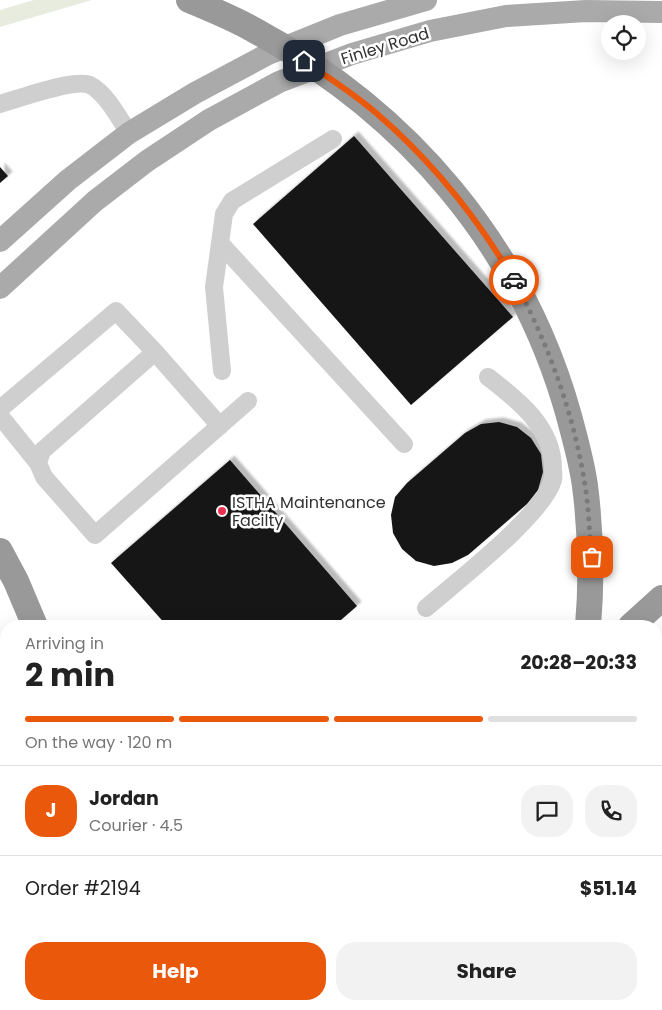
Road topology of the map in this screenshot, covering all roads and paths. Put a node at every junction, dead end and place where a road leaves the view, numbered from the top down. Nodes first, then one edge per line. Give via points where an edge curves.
1 (188, 0) edge
2 (426, 0) edge
3 (662, 12) edge
4 (0, 104) edge
5 (129, 133) junction
6 (333, 139) dead end
7 (0, 241) edge
8 (220, 243) junction
9 (0, 288) edge
10 (155, 352) junction
11 (222, 371) dead end
12 (488, 377) dead end
13 (248, 401) dead end
14 (0, 409) edge
15 (0, 416) edge
16 (220, 426) junction
17 (404, 444) dead end
18 (38, 463) junction
19 (0, 551) edge
20 (662, 593) edge
21 (662, 598) edge
22 (426, 608) dead end
23 (32, 620) edge
24 (588, 620) edge
25 (638, 620) edge
26 (653, 620) edge

1 - 24 highway via 254,30 343,87 375,112 442,178 496,250 523,297 549,355 577,447 585,485 592,557
2 - 5 main road, Finley Road via 340,25 268,54 195,92
3 - 9 main road, Finley Road via 586,11 506,16 421,34 352,54 279,82 209,120 147,161 96,201
4 - 5 lane via 60,86 90,85 106,99
5 - 7 main road, Finley Road via 68,180
6 - 8 lane via 232,201 224,214
8 - 11 lane via 214,287
8 - 17 lane
10 - 14 lane via 116,311
10 - 16 lane
10 - 18 lane via 42,451
12 - 22 lane via 529,412 544,433 553,457 553,480 540,505
13 - 16 lane
15 - 18 lane
16 - 18 lane via 95,535 44,477
19 - 23 highway
20 - 26 highway
21 - 25 highway

